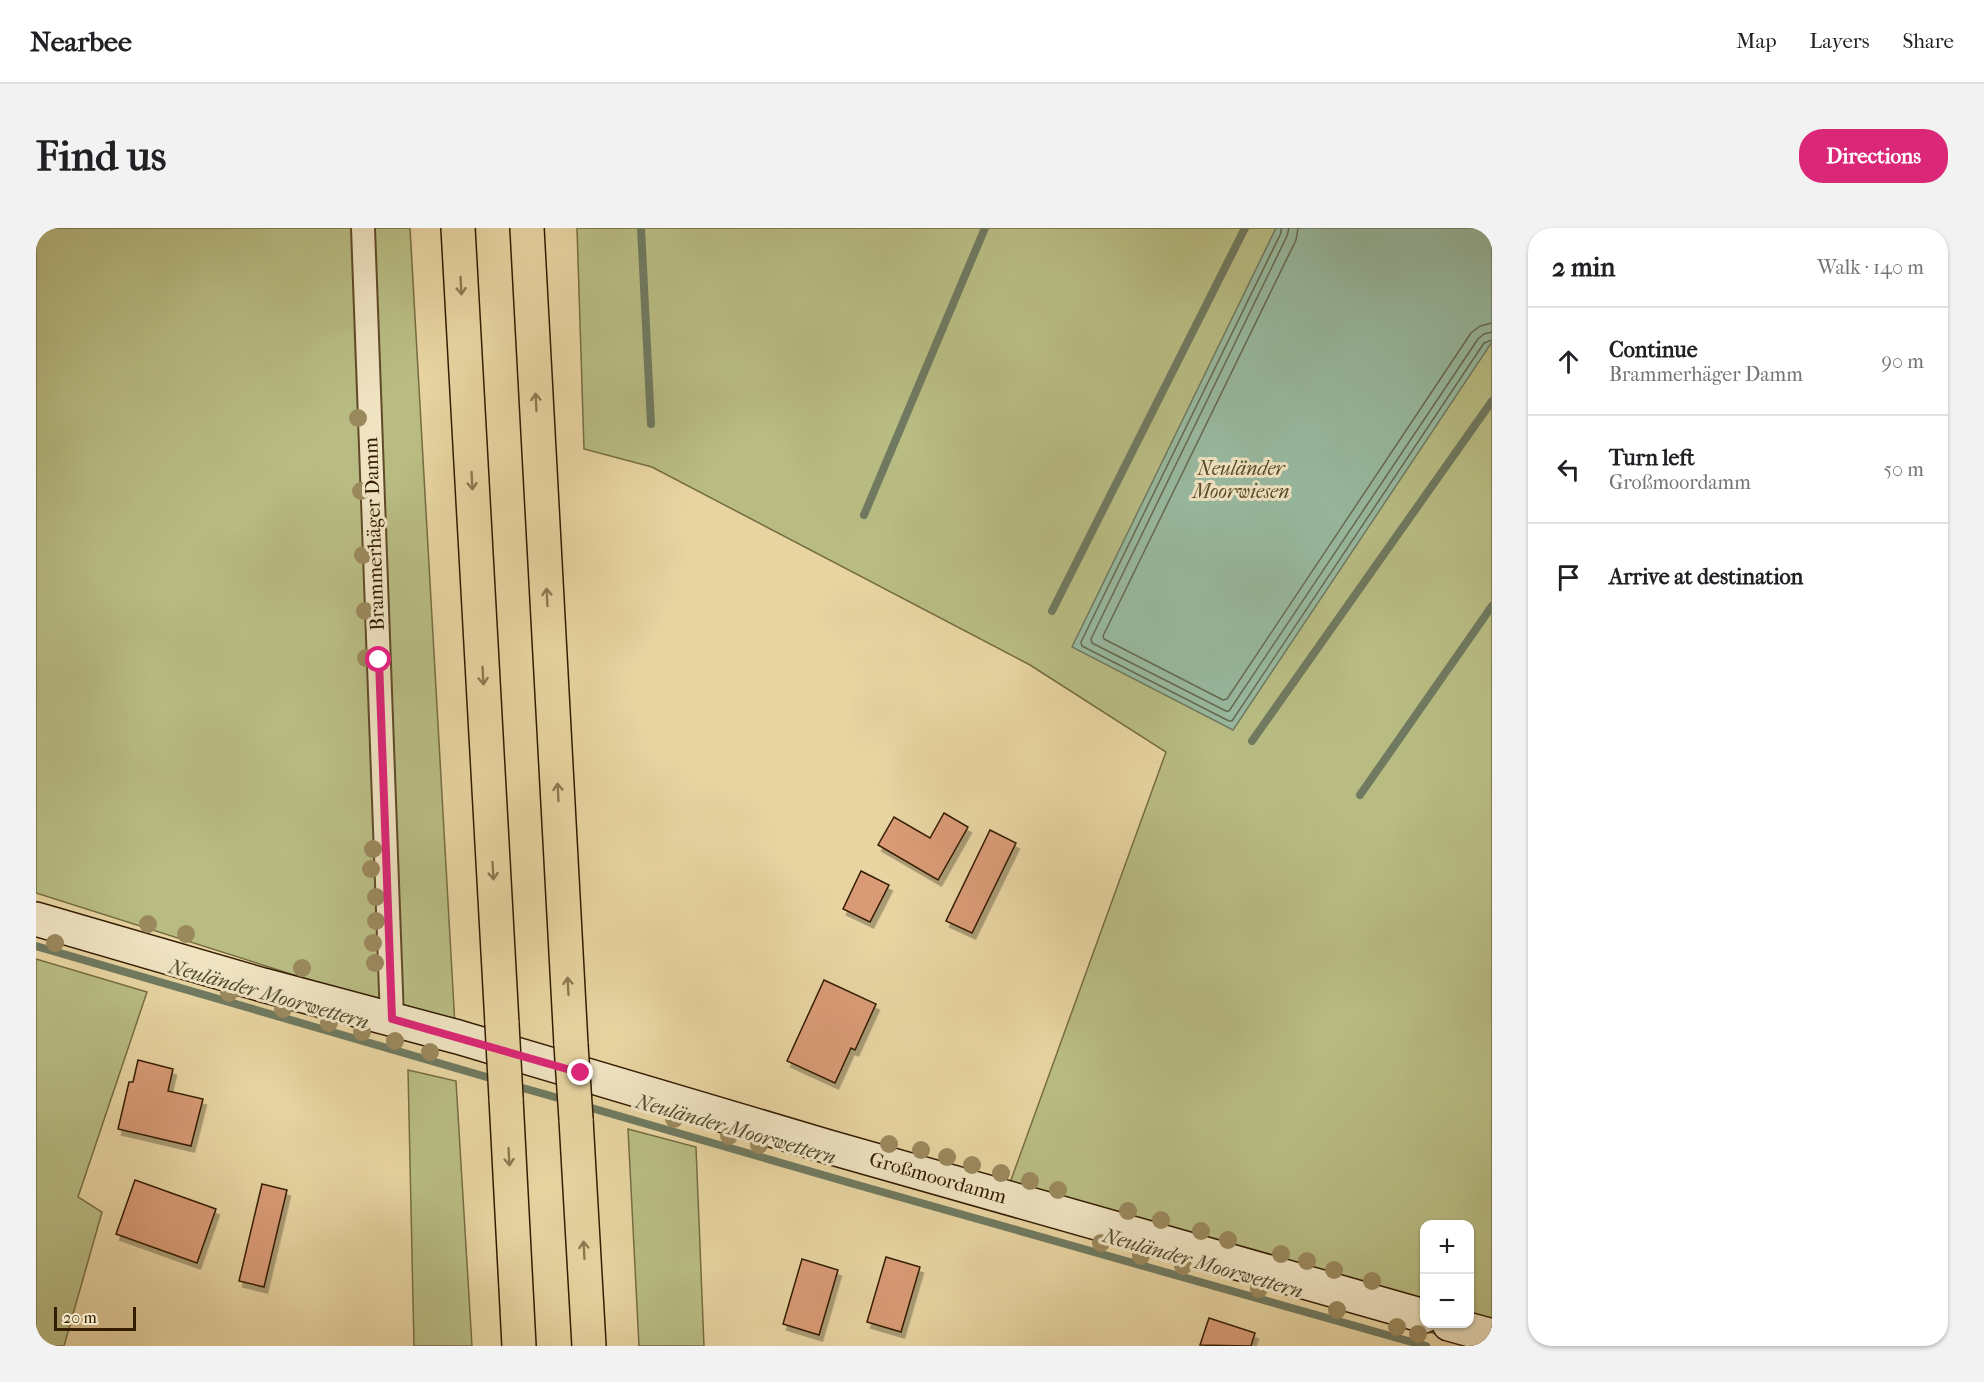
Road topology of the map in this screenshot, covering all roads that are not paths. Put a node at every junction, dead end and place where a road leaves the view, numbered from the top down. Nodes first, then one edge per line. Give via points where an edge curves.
1 (363, 228) edge
2 (458, 228) edge
3 (527, 228) edge
4 (36, 920) edge
5 (392, 1019) junction
6 (1420, 1315) edge
7 (1466, 1328) edge
8 (1492, 1336) edge
9 (519, 1346) edge
10 (589, 1346) edge

1 - 5 street, Brammerhäger Damm
2 -> 9 highway, bridge
10 -> 3 highway, bridge
4 - 5 street, Großmoordamm
5 - 6 street, Großmoordamm
7 - 8 street

